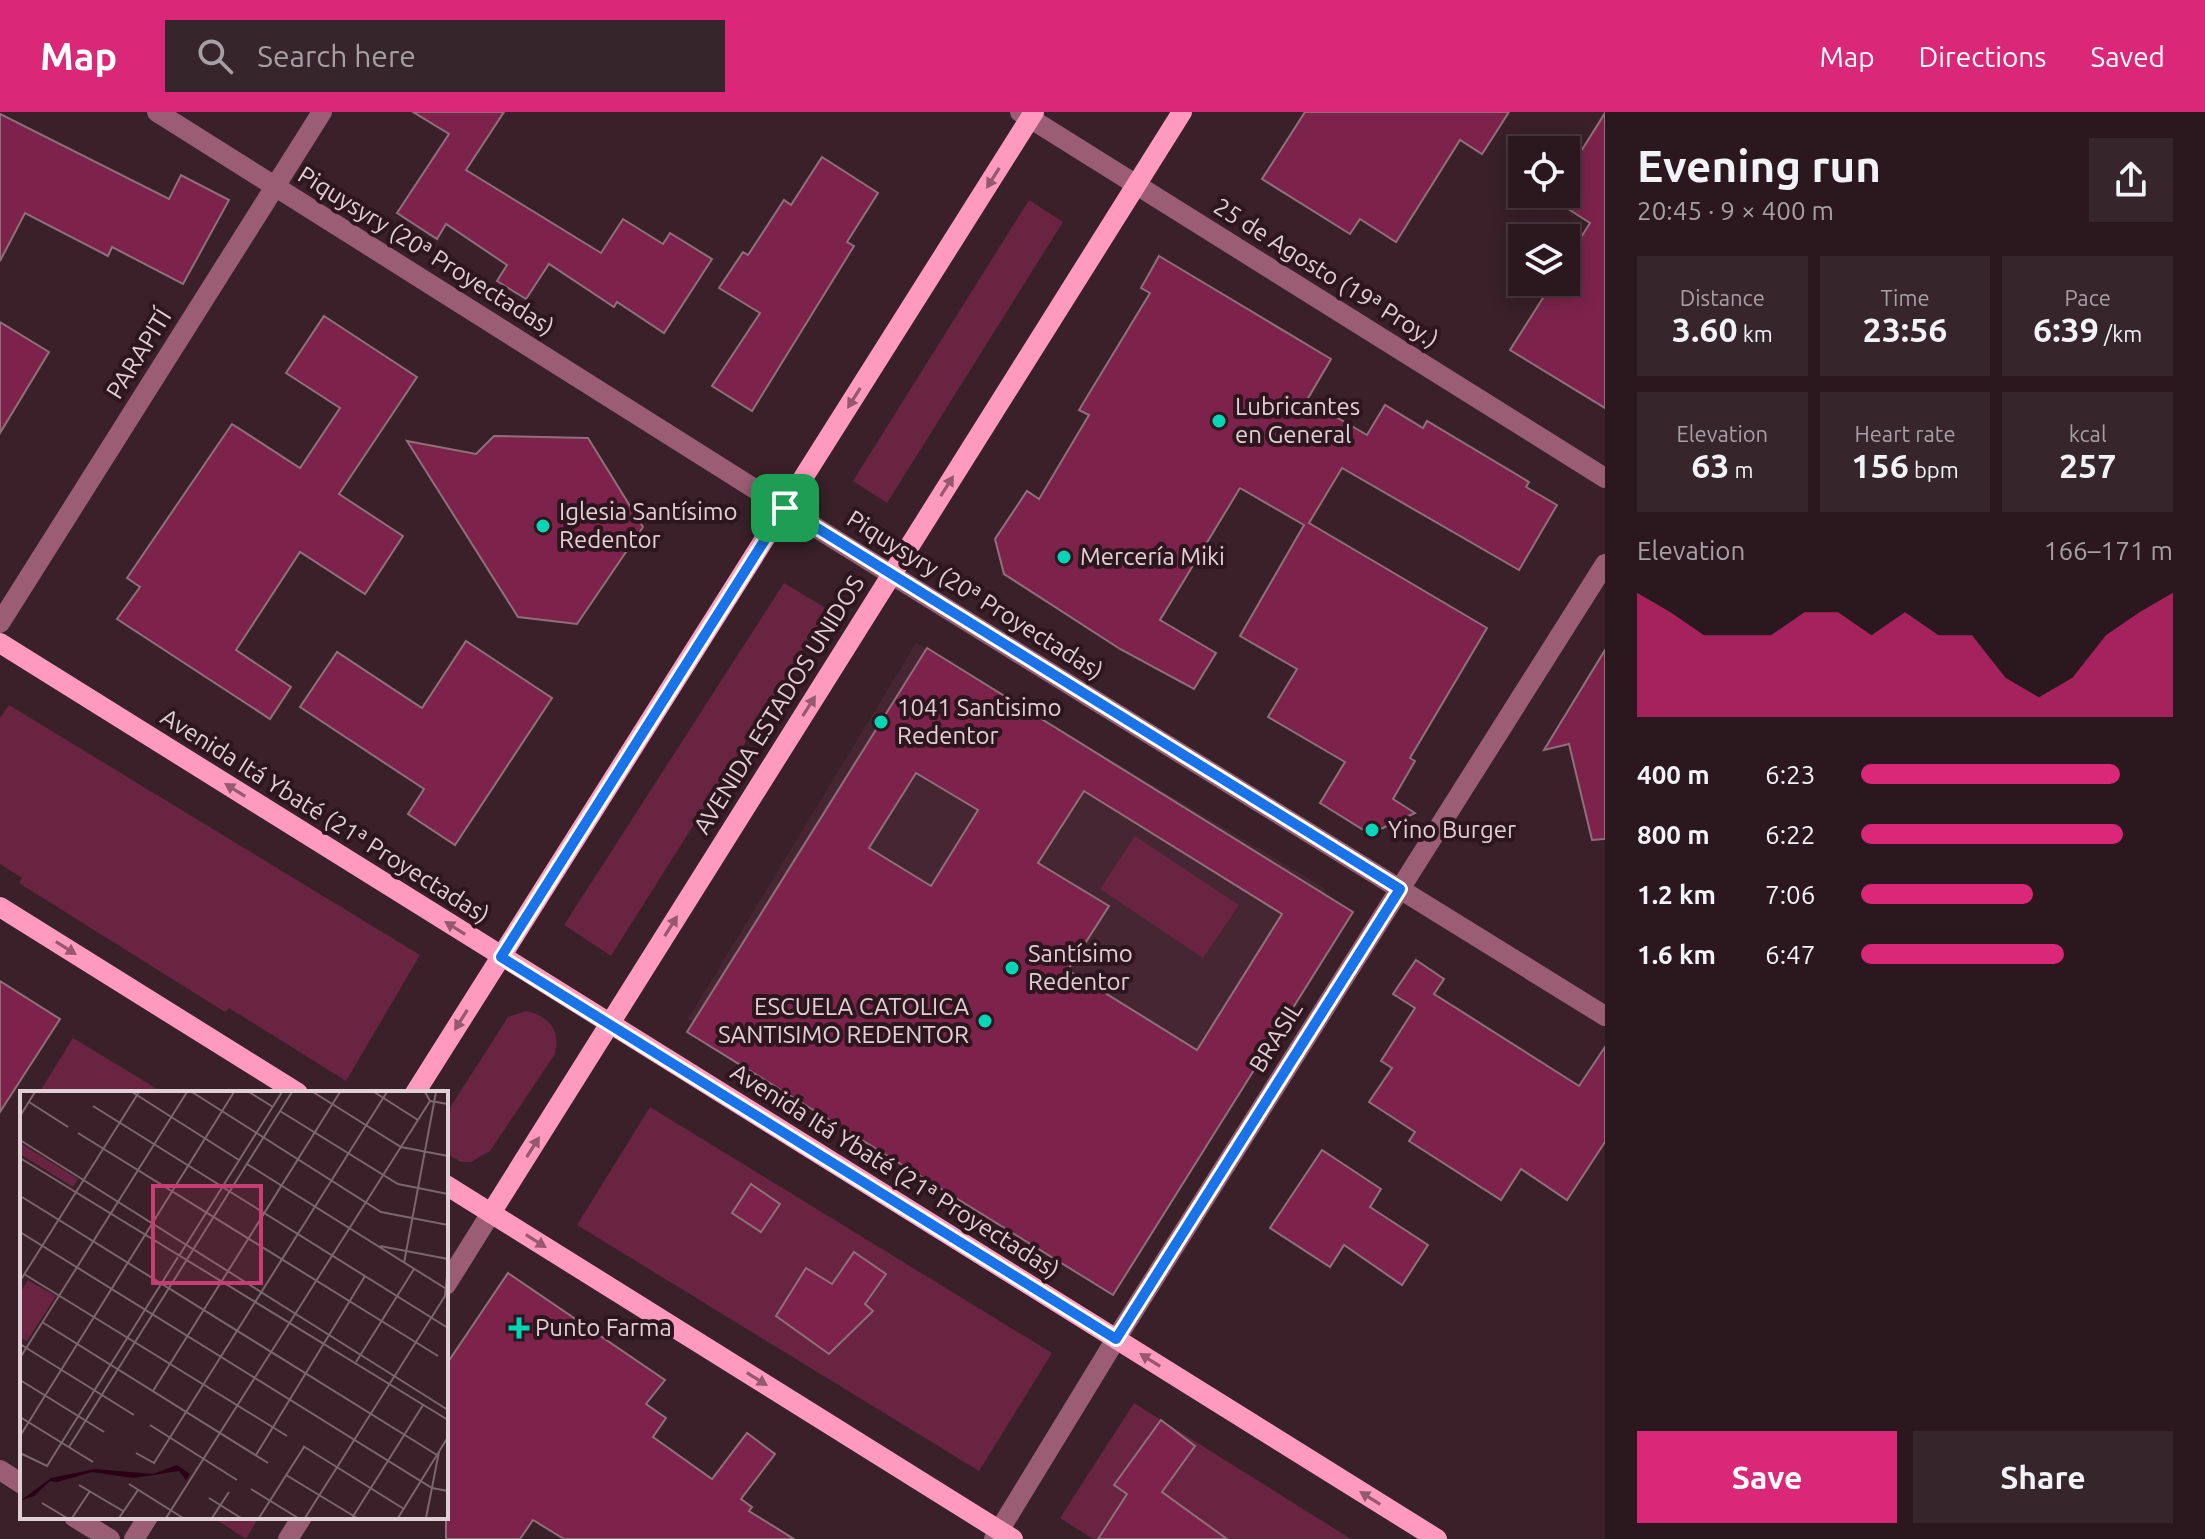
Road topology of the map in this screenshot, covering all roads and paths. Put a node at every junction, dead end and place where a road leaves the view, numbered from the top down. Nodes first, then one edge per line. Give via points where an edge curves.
1 (157, 112) edge
2 (322, 112) edge
3 (1182, 112) edge
4 (1028, 114) edge
5 (1136, 185) junction
6 (275, 186) junction
7 (1605, 478) edge
8 (785, 508) junction
9 (1605, 564) edge
10 (892, 575) junction
11 (0, 623) edge
12 (0, 643) edge
13 (1400, 889) junction
14 (0, 907) edge
15 (501, 957) junction
16 (1605, 1016) edge
17 (609, 1024) junction
18 (295, 1091) edge
19 (416, 1091) edge
20 (448, 1186) edge
21 (491, 1213) junction
22 (448, 1282) edge
23 (1116, 1339) junction
24 (0, 1470) edge
25 (20, 1483) edge
26 (77, 1519) edge
27 (147, 1519) edge
28 (301, 1519) edge
29 (1002, 1536) edge
30 (110, 1539) edge
31 (134, 1539) edge
32 (288, 1539) edge
33 (1437, 1539) edge

1 - 6 street, Piquysyry (20ª Proyectadas)
2 - 6 street, PARAPITÍ
3 - 5 main road, AVENIDA ESTADOS UNIDOS
4 - 5 street, 25 de Agosto (19ª Proy.)
4 -> 8 main road
5 - 7 street, 25 de Agosto (19ª Proy.)
10 -> 5 main road, AVENIDA ESTADOS UNIDOS
6 - 8 street, Piquysyry (20ª Proyectadas)
6 - 11 street, PARAPITÍ
8 - 10 street, Piquysyry (20ª Proyectadas)
8 - 15 main road
9 - 13 street, BRASIL
10 - 13 street, Piquysyry (20ª Proyectadas)
17 -> 10 main road, AVENIDA ESTADOS UNIDOS
15 -> 12 main road, Avenida Itá Ybaté (21ª Proyectadas)
13 - 16 street, Piquysyry (20ª Proyectadas)
13 - 23 street, BRASIL
14 -> 18 main road
15 - 17 main road, Avenida Itá Ybaté (21ª Proyectadas)
15 -> 19 main road
21 -> 17 main road, AVENIDA ESTADOS UNIDOS
17 - 23 main road, Avenida Itá Ybaté (21ª Proyectadas)
20 - 21 main road
21 - 22 street, AVENIDA ESTADOS UNIDOS
21 -> 29 main road
23 - 29 street, BRASIL
33 -> 23 main road, Avenida Itá Ybaté (21ª Proyectadas)
24 - 25 street
26 - 30 street
27 - 31 street
28 - 32 street

